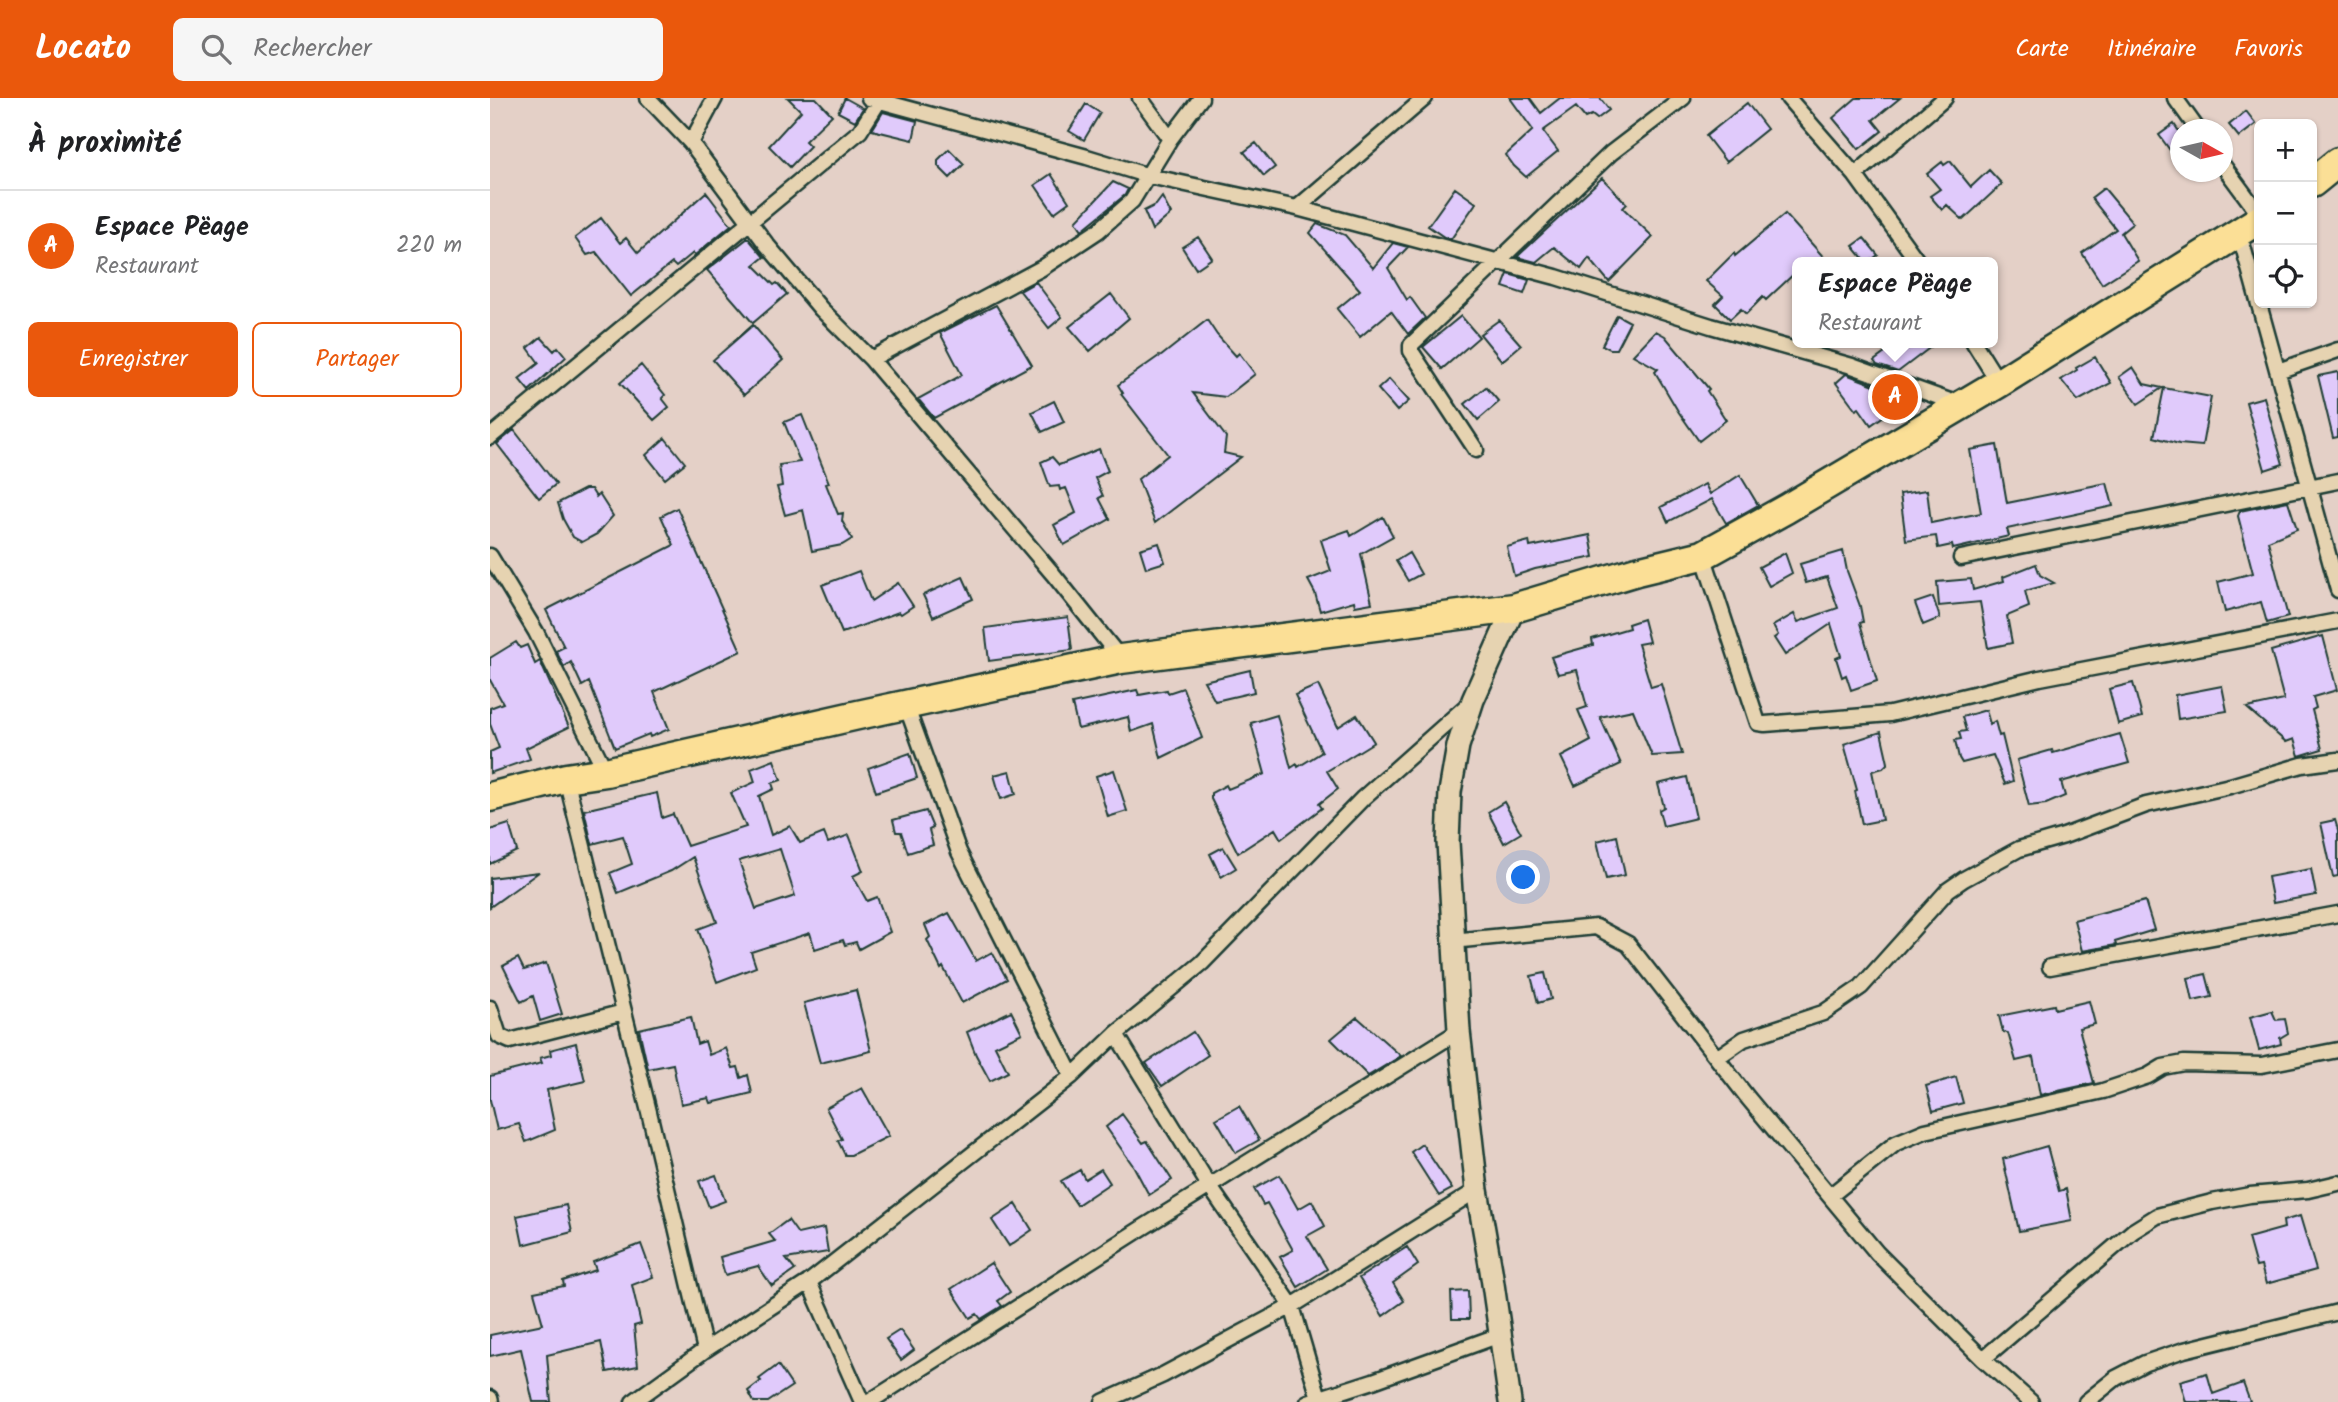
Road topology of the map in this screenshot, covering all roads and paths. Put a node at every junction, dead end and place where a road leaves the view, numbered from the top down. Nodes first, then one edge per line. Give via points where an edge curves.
1 (648, 98) edge
2 (715, 98) edge
3 (1140, 98) edge
4 (1201, 98) edge
5 (1425, 98) edge
6 (1683, 98) edge
7 (1788, 98) edge
8 (1945, 98) edge
9 (2175, 98) edge
10 (874, 100) edge
11 (2190, 119) edge
12 (1170, 139) junction
13 (691, 143) junction
14 (1855, 175) junction
15 (1149, 176) junction
16 (2232, 182) edge
17 (1297, 208) junction
18 (749, 222) junction
19 (2253, 222) edge
20 (1914, 257) edge
21 (1497, 263) junction
22 (1977, 348) edge
23 (2338, 351) edge
24 (872, 359) junction
25 (2278, 371) junction
26 (1999, 383) junction
27 (1961, 405) junction
28 (490, 437) edge
29 (1476, 450) dead end
30 (2338, 481) edge
31 (2310, 486) junction
32 (1703, 555) junction
33 (490, 556) edge
34 (1961, 558) dead end
35 (2338, 590) edge
36 (1514, 608) junction
37 (2338, 621) edge
38 (1121, 659) junction
39 (1473, 700) junction
40 (906, 705) junction
41 (2338, 760) edge
42 (606, 772) junction
43 (566, 778) junction
44 (490, 797) edge
45 (2338, 914) edge
46 (1452, 942) junction
47 (2050, 967) dead end
48 (490, 1008) edge
49 (624, 1012) junction
50 (1459, 1031) junction
51 (1116, 1034) junction
52 (2338, 1050) edge
53 (1718, 1056) junction
54 (1072, 1076) junction
55 (2338, 1183) edge
56 (1210, 1187) junction
57 (1477, 1190) junction
58 (1830, 1196) junction
59 (809, 1282) junction
60 (1292, 1306) junction
61 (2338, 1312) edge
62 (1500, 1335) junction
63 (705, 1350) junction
64 (1983, 1359) junction
65 (1314, 1400) edge
66 (633, 1402) edge
67 (862, 1402) edge
68 (869, 1402) edge
69 (1103, 1402) edge
70 (1510, 1402) edge
71 (2031, 1402) edge
72 (2086, 1402) edge

1 - 13 street
2 - 13 street
3 - 12 street
4 - 12 street
5 - 17 street
6 - 21 street via 1611,153
7 - 14 street
8 - 14 street
9 - 11 street
10 - 15 street
10 - 18 street via 860,131
12 - 15 street
13 - 18 street
14 - 20 street
15 - 17 street
15 - 24 street via 1132,201 1098,231 1042,268
16 - 19 street
17 - 21 street
18 - 24 street via 821,309
18 - 28 street
19 - 25 street
19 - 26 highway
21 - 27 street via 1852,366
21 - 29 street via 1410,348
22 - 26 street
23 - 25 street
24 - 38 street
25 - 31 street
26 - 27 highway
27 - 32 highway
30 - 31 street
31 - 34 street
31 - 35 street
32 - 36 highway
32 - 37 street via 1755,717 1765,724 1890,714 2040,678
33 - 42 street via 536,632
36 - 38 highway
36 - 39 street
38 - 40 highway
39 - 46 street via 1450,792
39 - 51 street via 1363,798 1202,962
40 - 42 highway
40 - 54 street via 959,852
41 - 53 street via 2146,805 2019,849 1948,890 1861,986 1823,1013 1744,1040
42 - 43 highway
43 - 44 highway
43 - 49 street
45 - 47 street
46 - 50 street
46 - 53 street via 1596,928 1628,944
48 - 49 street via 499,1036 510,1041
49 - 63 street
50 - 56 street
50 - 57 street
51 - 54 street
51 - 56 street
52 - 58 street via 2262,1065 2185,1063 2163,1067 2103,1091 1925,1131 1896,1143
53 - 58 street
54 - 59 street
55 - 64 street via 2250,1195 2157,1216 2133,1231
56 - 60 street
56 - 68 street
57 - 60 street
57 - 62 street
58 - 64 street via 1877,1253
59 - 63 street
59 - 67 street
60 - 65 street
60 - 69 street
61 - 72 street via 2145,1363
62 - 65 street
62 - 70 street
63 - 66 street
64 - 71 street

